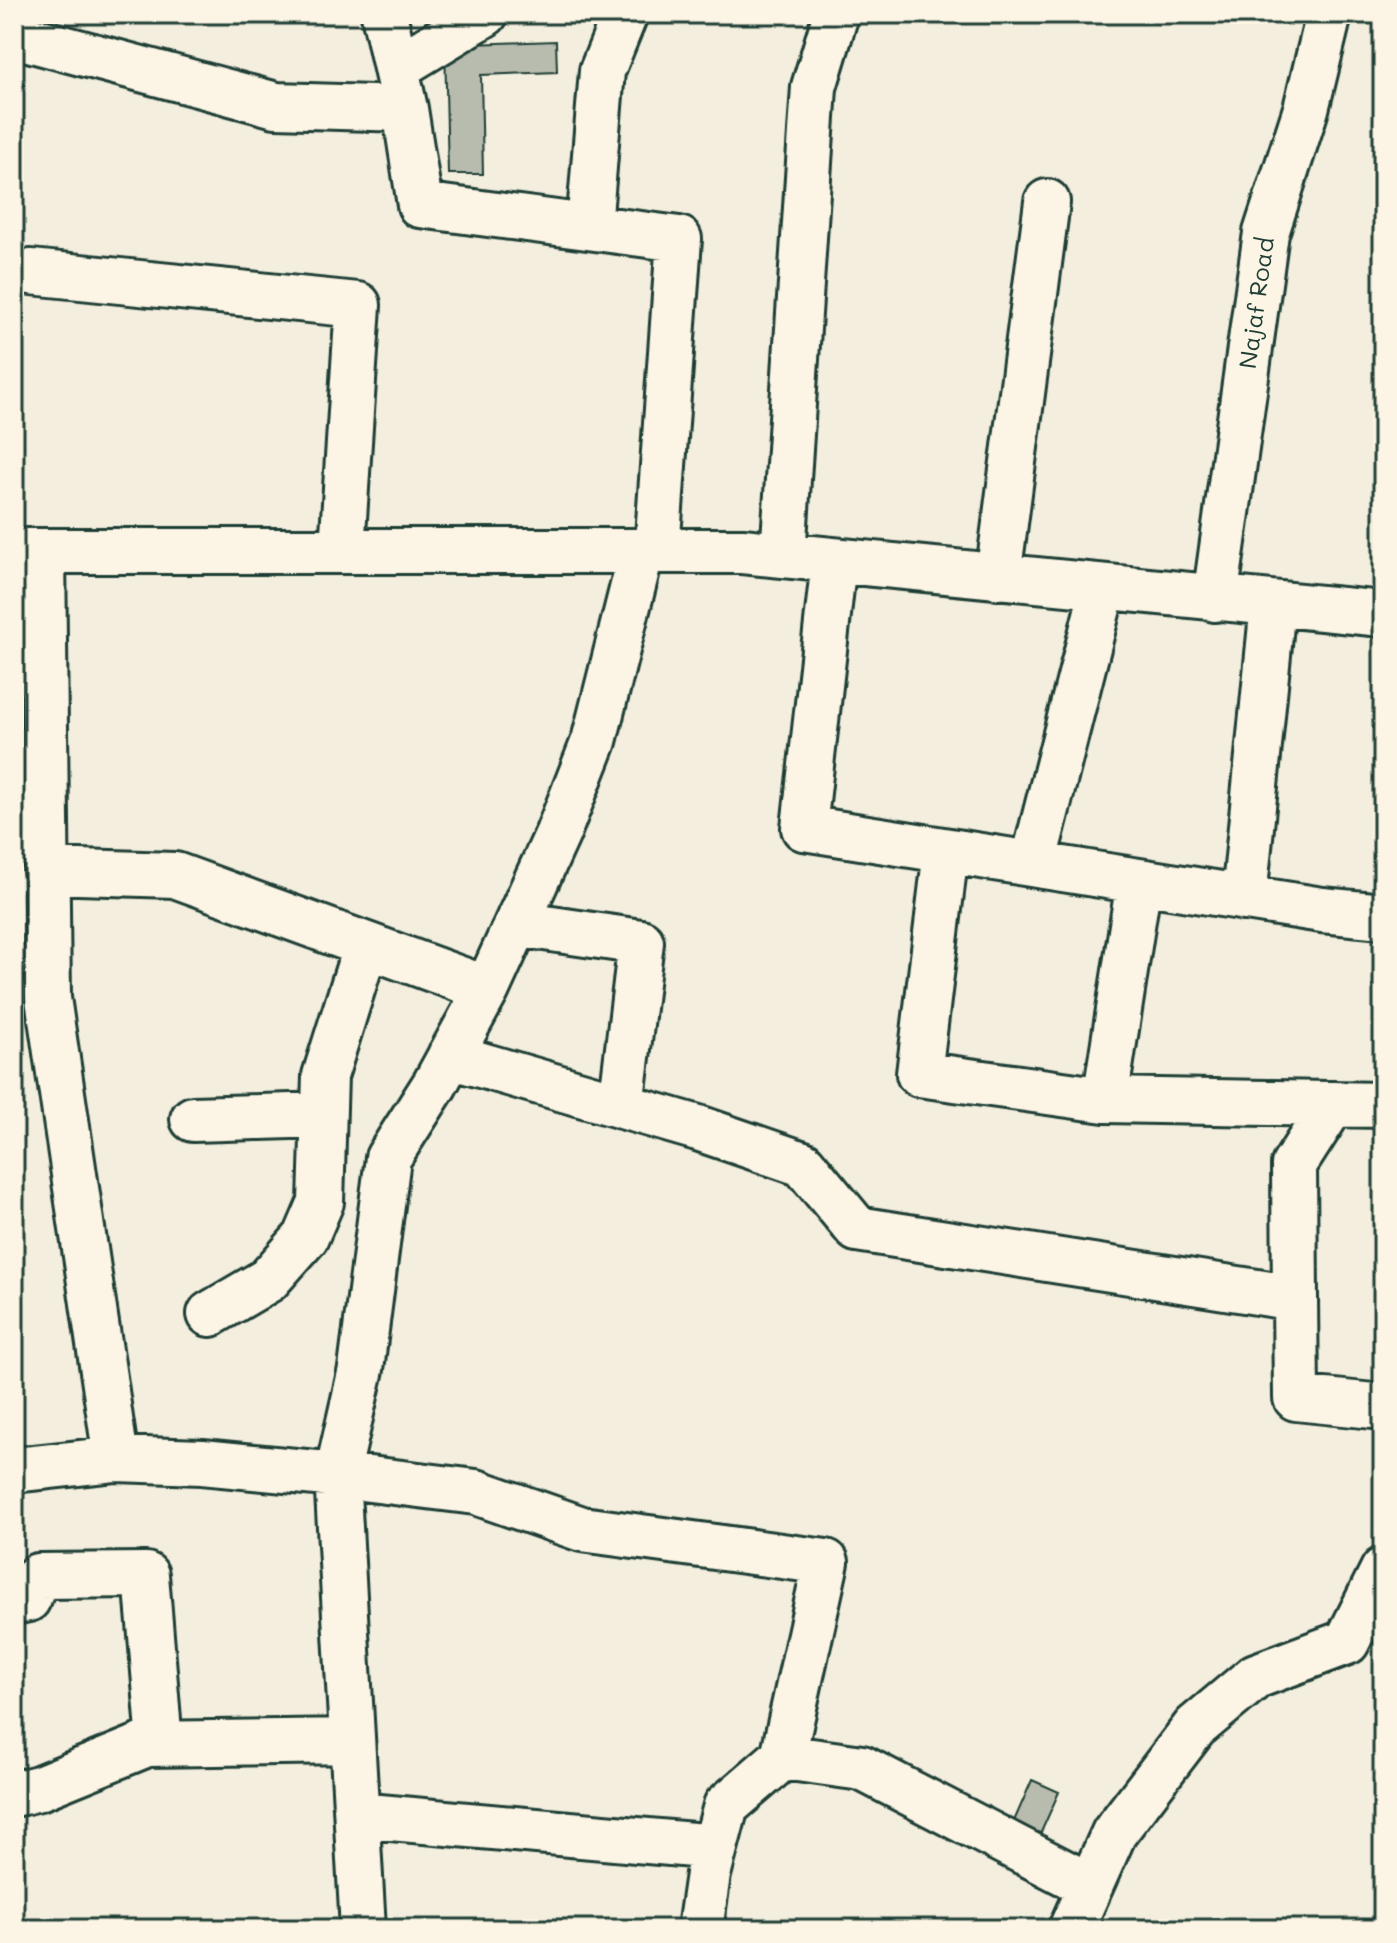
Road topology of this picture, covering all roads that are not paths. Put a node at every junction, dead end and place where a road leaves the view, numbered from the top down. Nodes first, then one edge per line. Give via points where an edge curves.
1 (384, 14) edge
2 (485, 14) edge
3 (625, 14) edge
4 (836, 14) edge
5 (1329, 14) edge
6 (14, 35) edge
7 (401, 88) junction
8 (1047, 202) dead end
9 (589, 227) junction
10 (31, 272) dead end
11 (342, 549) junction
12 (650, 550) junction
13 (28, 551) edge
14 (783, 555) junction
15 (834, 561) junction
16 (998, 577) junction
17 (1103, 588) junction
18 (1215, 599) junction
19 (1273, 604) junction
20 (1383, 614) edge
21 (946, 851) junction
22 (1033, 864) junction
23 (46, 871) junction
24 (1139, 881) junction
25 (1244, 898) junction
26 (1383, 916) edge
27 (517, 924) junction
28 (366, 945) junction
29 (487, 989) junction
30 (450, 1056) junction
31 (1105, 1100) junction
32 (1333, 1104) junction
33 (1383, 1105) edge
34 (621, 1106) junction
35 (323, 1115) junction
36 (193, 1119) dead end
37 (1295, 1298) junction
38 (210, 1314) dead end
39 (1383, 1407) edge
40 (116, 1459) junction
41 (14, 1470) edge
42 (337, 1475) junction
43 (1383, 1570) edge
44 (14, 1602) edge
45 (352, 1741) junction
46 (160, 1744) junction
47 (783, 1757) junction
48 (14, 1794) edge
49 (357, 1815) junction
50 (715, 1847) junction
51 (1090, 1886) junction
52 (363, 1929) edge
53 (700, 1929) edge
54 (1071, 1929) edge

1 - 7 street
2 - 7 street
3 - 9 street via 602,71
4 - 14 street via 814,87
5 - 18 street, Najaf Road via 1306,109 1266,233
6 - 7 street via 276,105
7 - 9 street via 420,205
8 - 16 street
9 - 12 street via 679,239
10 - 11 street via 358,305
11 - 12 street
11 - 13 street
12 - 14 street
12 - 27 street via 594,741
13 - 23 street
14 - 15 street
15 - 16 street
15 - 21 street via 804,828
16 - 17 street
17 - 18 street
17 - 22 street
18 - 19 street
19 - 20 street
19 - 25 street
21 - 22 street
21 - 31 street via 919,1074
22 - 24 street
23 - 28 street via 175,875
23 - 40 street via 48,998
24 - 25 street
24 - 31 street
25 - 26 street
27 - 29 street
27 - 34 street via 641,942
28 - 29 street
28 - 35 street via 325,1076
29 - 30 street
30 - 34 street
30 - 42 street via 388,1158 361,1369
31 - 32 street
32 - 33 street
32 - 37 street via 1294,1165
34 - 37 street via 803,1164 857,1229
35 - 36 street
35 - 38 street via 321,1202 306,1237 268,1280
37 - 39 street via 1296,1398
40 - 41 street
40 - 42 street
42 - 45 street
42 - 47 street via 476,1492 582,1529 826,1562
43 - 51 street via 1347,1642 1256,1676 1195,1727 1114,1833
44 - 46 street via 28,1599 38,1576 146,1575
45 - 46 street
45 - 49 street
46 - 48 street via 147,1744
47 - 50 street via 726,1806
47 - 51 street via 862,1768
49 - 50 street
49 - 52 street
50 - 53 street
51 - 54 street

